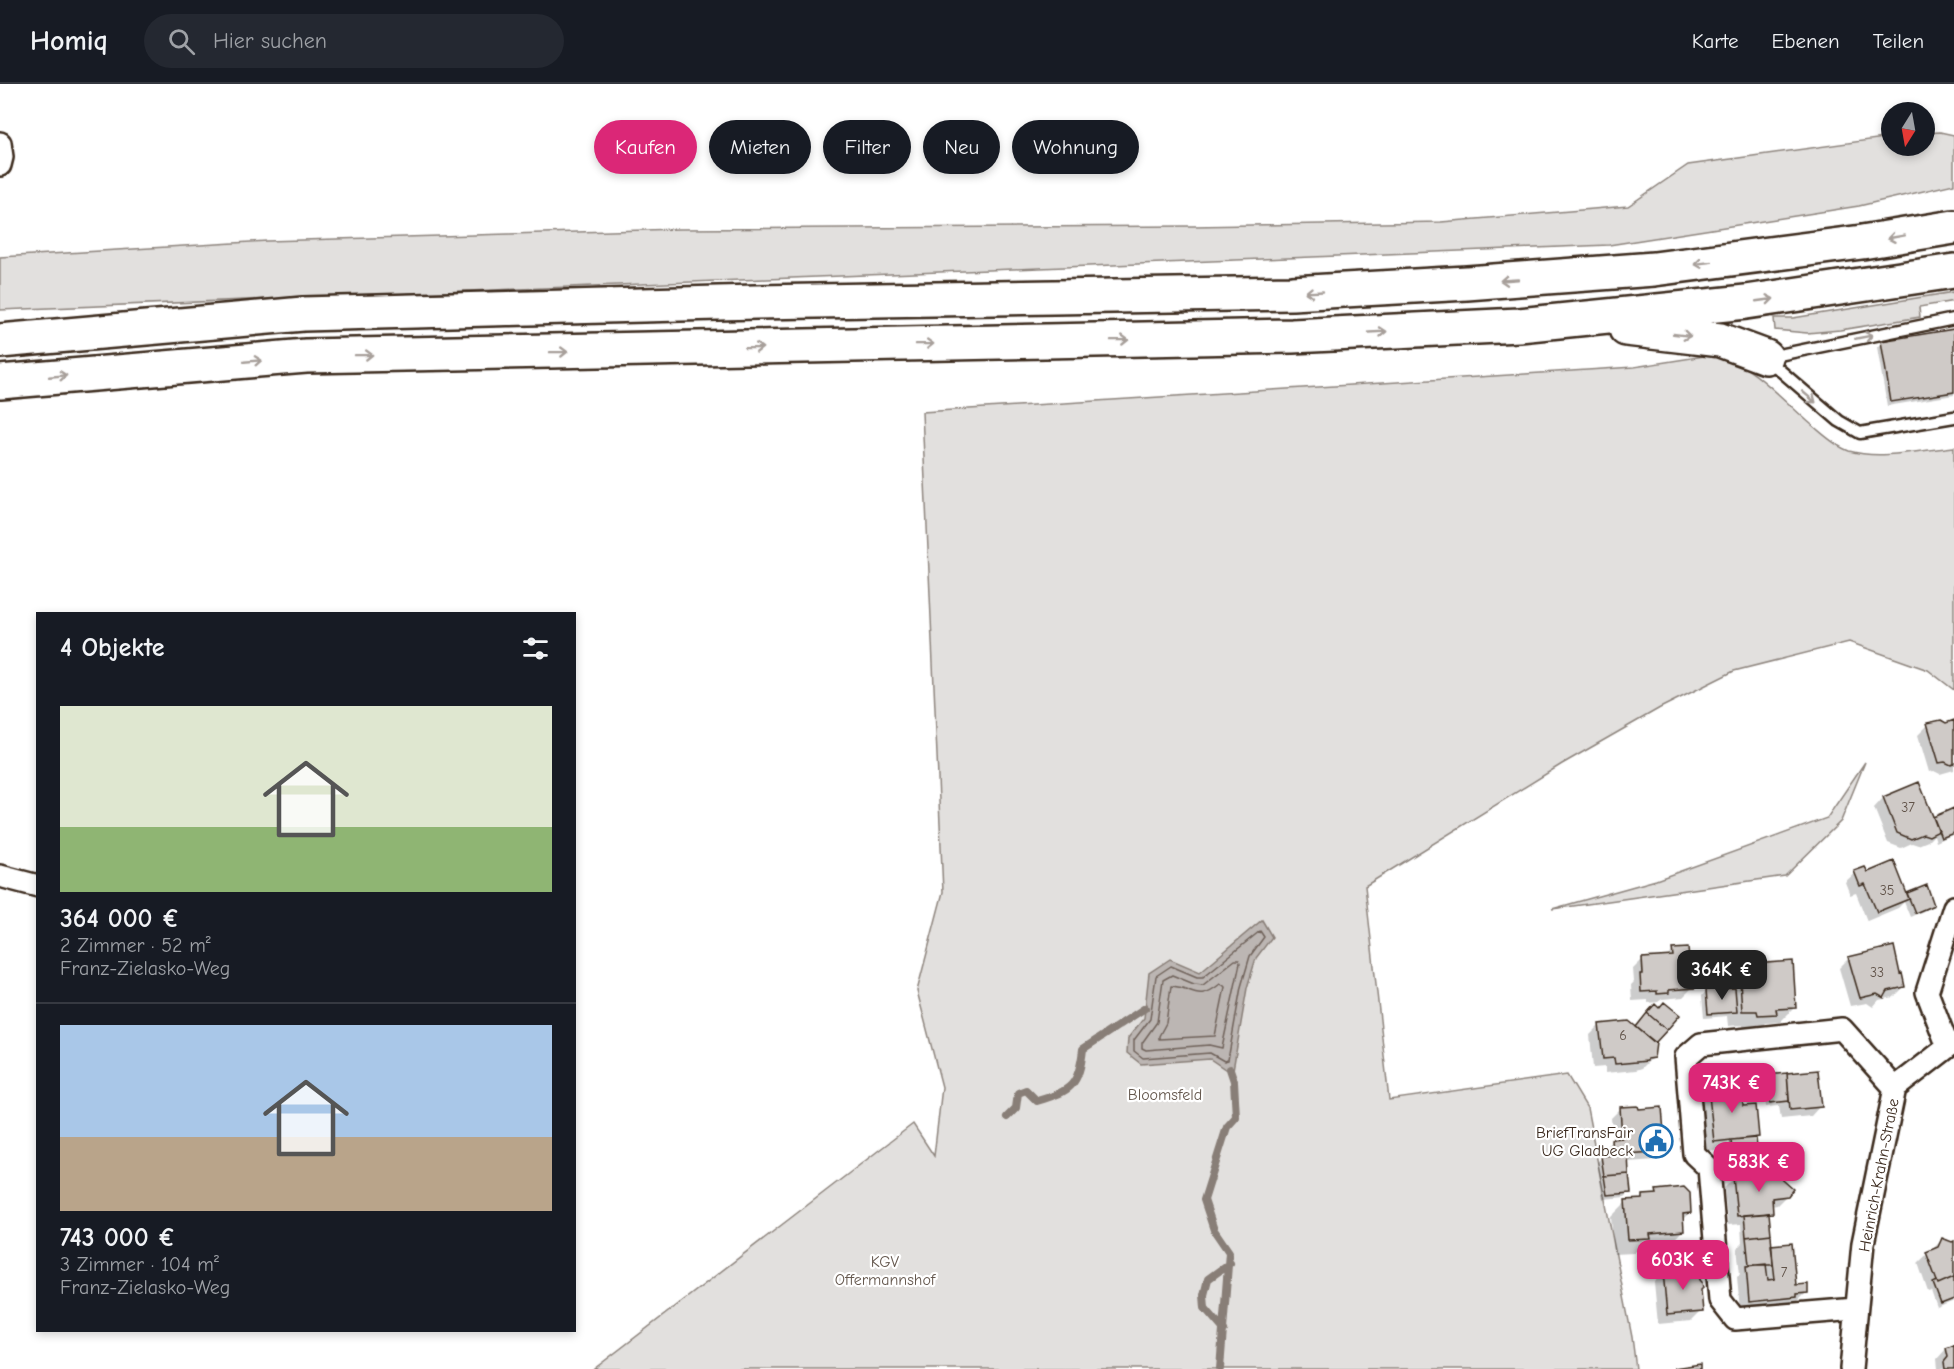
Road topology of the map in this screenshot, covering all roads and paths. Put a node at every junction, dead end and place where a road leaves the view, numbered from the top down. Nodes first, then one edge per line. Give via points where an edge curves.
1 (0, 143) edge
2 (0, 165) edge
3 (1954, 227) edge
4 (1954, 271) edge
5 (1954, 319) edge
6 (1519, 325) junction
7 (0, 341) edge
8 (1766, 357) junction
9 (0, 382) edge
10 (1954, 417) edge
11 (0, 876) edge
12 (36, 885) edge
13 (1954, 907) edge
14 (1948, 1033) edge
15 (1895, 1088) junction
16 (1856, 1309) junction
17 (1851, 1369) edge

1 - 2 street
3 -> 7 highway via 1862,243 1654,269 1385,288 303,314
6 -> 4 highway via 1746,302
8 -> 5 lane
6 -> 8 highway via 1634,329 1720,340
9 -> 6 highway via 306,356 1292,336
8 -> 10 lane via 1839,421 1860,433
11 - 12 street
13 - 14 street, Heinrich-Krahn-Straße via 1927,992
14 - 15 street, Heinrich-Krahn-Straße via 1948,1047
15 - 16 street, Heinrich-Krahn-Straße via 1863,1243
15 - 16 street via 1842,1029 1701,1044 1686,1058 1694,1154 1709,1168 1720,1300 1735,1319
16 - 17 street, Heinrich-Krahn-Straße

